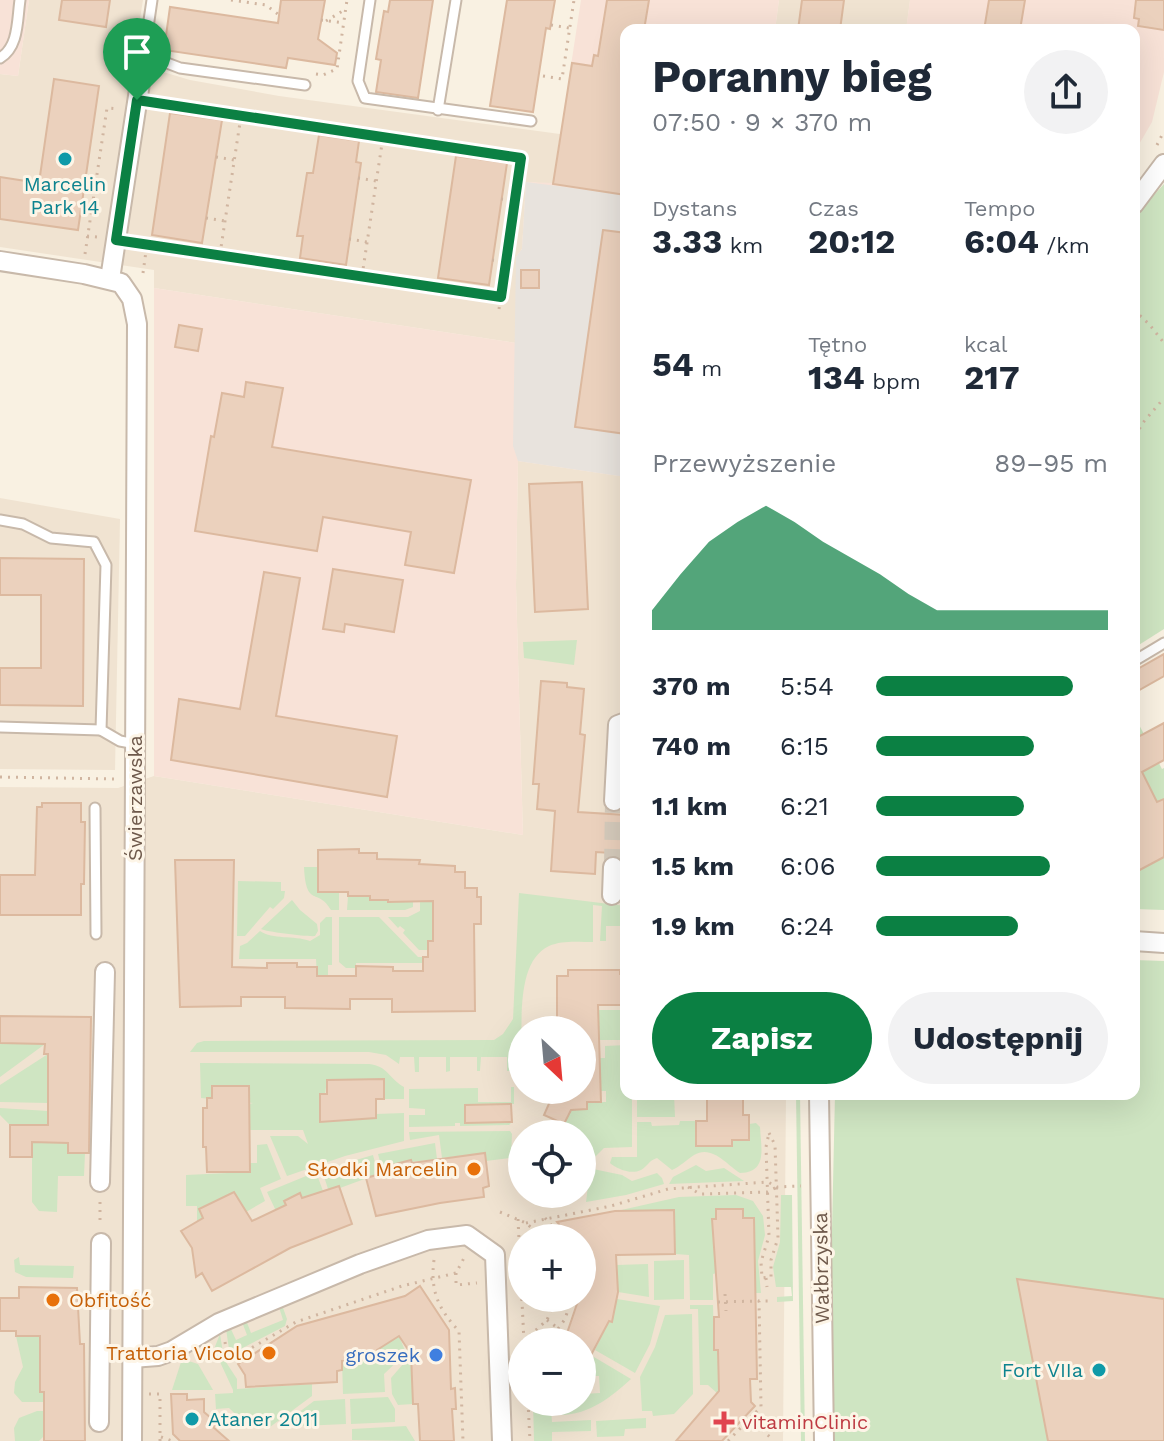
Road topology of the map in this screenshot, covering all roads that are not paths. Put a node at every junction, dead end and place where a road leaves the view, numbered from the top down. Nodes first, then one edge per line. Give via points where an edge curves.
1 (20, 0) edge
2 (152, 0) edge
3 (370, 0) edge
4 (456, 0) edge
5 (0, 58) edge
6 (305, 85) dead end
7 (134, 86) road end
8 (438, 110) junction
9 (531, 121) dead end
10 (1164, 164) edge
11 (1140, 196) edge
12 (0, 261) edge
13 (110, 279) junction
14 (0, 520) edge
15 (1164, 643) edge
16 (1140, 657) edge
17 (620, 724) edge
18 (0, 727) edge
19 (101, 730) junction
20 (136, 744) junction
21 (614, 801) tunnel mouth
22 (95, 808) dead end
23 (613, 867) tunnel mouth
24 (619, 895) edge
25 (96, 934) dead end
26 (1140, 941) edge
27 (1164, 943) edge
28 (105, 972) dead end
29 (819, 1100) edge
30 (100, 1182) road end
31 (101, 1243) road end
32 (132, 1358) junction
33 (99, 1422) dead end
34 (132, 1441) edge
35 (502, 1441) edge
36 (824, 1441) edge

1 - 5 lane via 14,43
2 - 6 lane via 146,41 154,58 180,68
3 - 8 lane via 358,81 361,94 371,101
4 - 8 lane
7 - 13 street
8 - 9 lane
10 - 11 street
12 - 13 street
13 - 20 street, Świerzawska via 128,290 137,324
14 - 19 lane via 51,538 94,542 106,565
15 - 16 lane
17 - 21 street
18 - 19 lane
19 - 20 lane
20 - 32 street, Świerzawska
22 - 25 lane
23 - 24 street
26 - 27 street
28 - 30 street
29 - 36 street, Wałbrzyska
31 - 33 street
32 - 34 street, Świerzawska
32 - 35 street via 172,1351 219,1323 360,1264 428,1240 467,1235 495,1255

